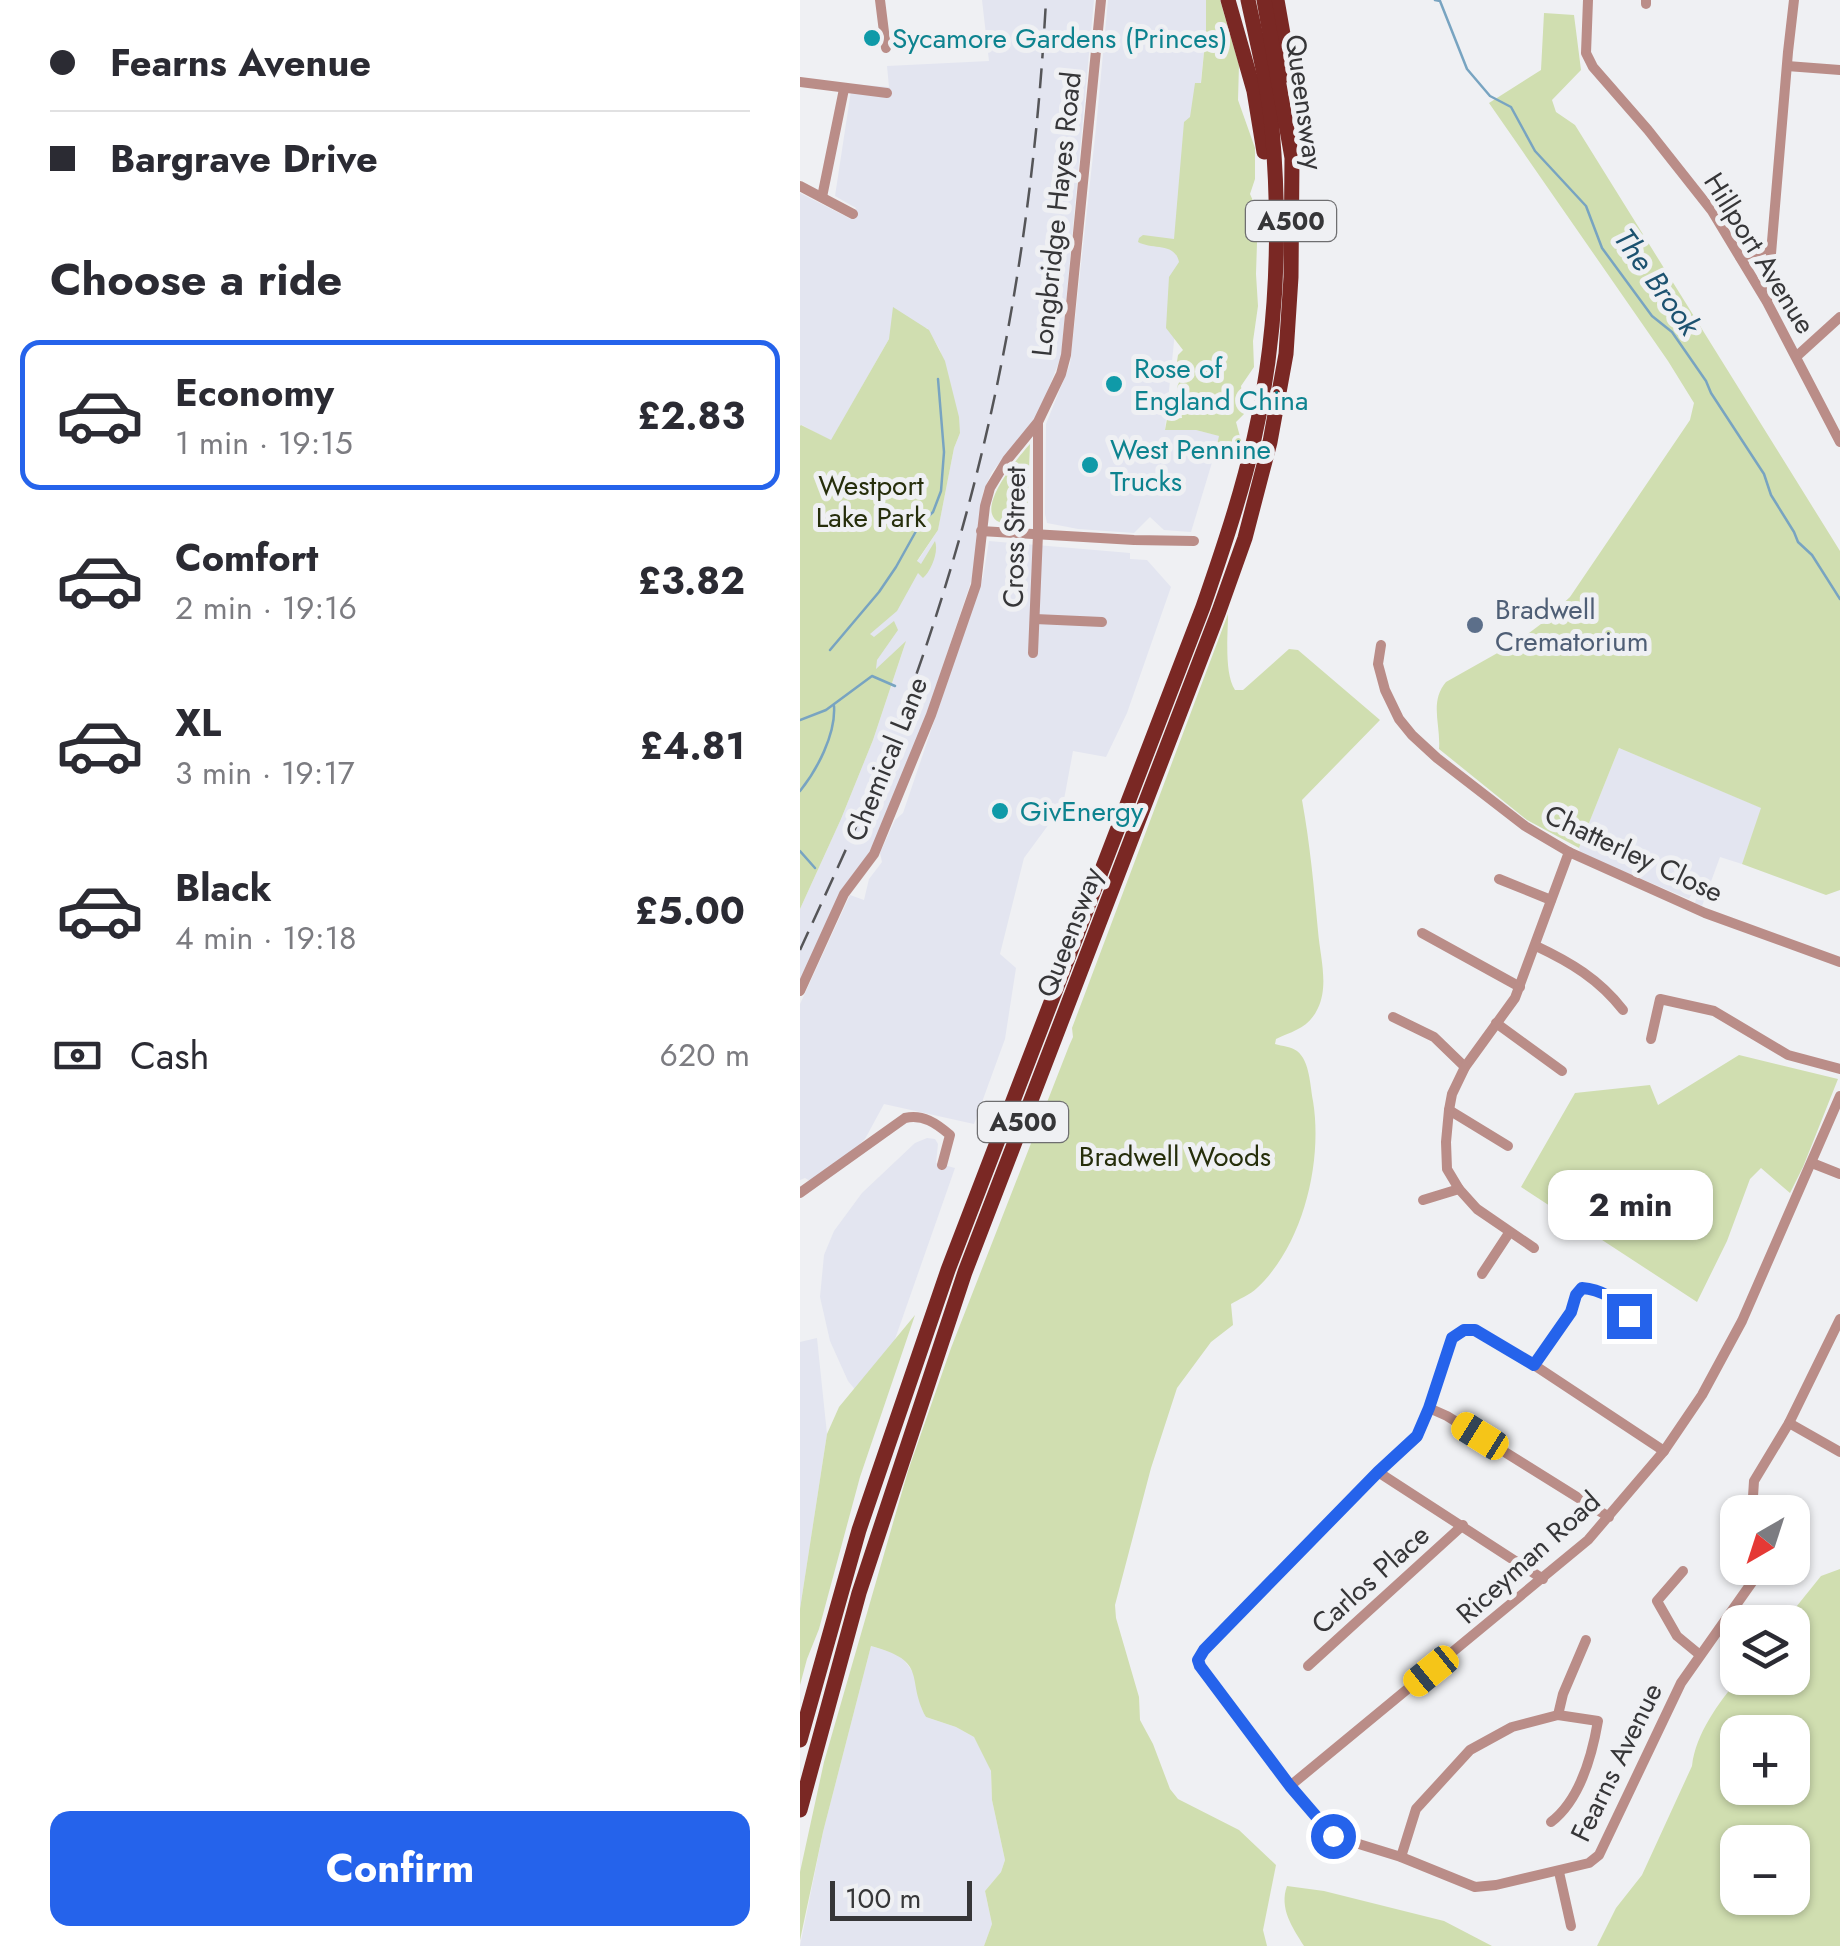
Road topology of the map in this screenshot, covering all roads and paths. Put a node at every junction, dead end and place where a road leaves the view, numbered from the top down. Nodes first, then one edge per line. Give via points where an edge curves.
1 (880, 0) edge
2 (1101, 0) edge
3 (1228, 0) edge
4 (1248, 0) edge
5 (1264, 0) edge
6 (1277, 0) edge
7 (1588, 0) edge
8 (1794, 0) edge
9 (886, 48) dead end
10 (1787, 66) junction
11 (1840, 70) edge
12 (800, 82) edge
13 (844, 89) junction
14 (886, 93) dead end
15 (1292, 158) junction
16 (800, 186) edge
17 (822, 197) junction
18 (853, 214) dead end
19 (1277, 223) junction
20 (1771, 247) junction
21 (1740, 257) junction
22 (1767, 302) junction
23 (1840, 317) edge
24 (1796, 356) junction
25 (1038, 422) junction
26 (1840, 442) edge
27 (982, 531) junction
28 (1038, 534) junction
29 (1194, 541) dead end
30 (1035, 619) junction
31 (1102, 622) dead end
32 (1381, 645) dead end
33 (1033, 652) dead end
34 (1569, 852) junction
35 (1507, 879) dead end
36 (1551, 900) junction
37 (1440, 925) dead end
38 (1422, 933) dead end
39 (1434, 940) junction
40 (1536, 946) junction
41 (1840, 962) edge
42 (1520, 987) junction
43 (800, 991) edge
44 (1623, 1010) dead end
45 (1393, 1017) dead end
46 (1496, 1024) junction
47 (1651, 1039) dead end
48 (1465, 1067) junction
49 (1840, 1069) edge
50 (1562, 1071) dead end
51 (1840, 1096) edge
52 (1448, 1110) junction
53 (1508, 1146) dead end
54 (1812, 1163) junction
55 (942, 1165) dead end
56 (1840, 1174) edge
57 (1459, 1190) junction
58 (800, 1193) edge
59 (1423, 1200) dead end
60 (1509, 1233) junction
61 (1534, 1248) dead end
62 (1482, 1274) dead end
63 (1840, 1319) edge
64 (1632, 1322) dead end
65 (1827, 1344) junction
66 (1840, 1350) edge
67 (1534, 1365) junction
68 (1429, 1408) junction
69 (1789, 1423) junction
70 (1664, 1451) junction
71 (1840, 1452) edge
72 (1378, 1472) junction
73 (1753, 1495) edge
74 (1609, 1517) junction
75 (1463, 1525) junction
76 (1683, 1571) dead end
77 (1544, 1578) junction
78 (1750, 1585) edge
79 (835, 1614) junction
80 (1586, 1640) dead end
81 (1700, 1655) junction
82 (1308, 1666) dead end
83 (800, 1706) edge
84 (1558, 1715) junction
85 (800, 1740) edge
86 (1290, 1786) junction
87 (800, 1810) edge
88 (1551, 1822) dead end
89 (1401, 1857) junction
90 (1558, 1872) junction
91 (1571, 1926) dead end

1 - 9 street
2 - 25 street, Longbridge Hayes Road via 1066,354
3 - 19 highway via 1254,91
4 - 19 highway, Queensway / A500 via 1271,124
5 - 15 highway, Queensway / A500
6 - 15 highway
7 - 21 street, Hillport Avenue via 1586,53 1592,67 1692,183
8 - 10 street
10 - 11 street
10 - 20 street
12 - 13 street
13 - 14 street
13 - 17 street
15 - 87 highway, Queensway / A500 via 1286,354 1245,538 966,1272 859,1593
16 - 17 street
17 - 18 street
19 - 79 highway, Queensway / A500 via 1268,358 1228,534 948,1270
20 - 21 street
20 - 22 street
21 - 22 street, Hillport Avenue
22 - 24 street, Hillport Avenue
23 - 24 street
24 - 26 street, Hillport Avenue
25 - 27 street, Longbridge Hayes Road via 996,475
25 - 28 street, Cross Street
27 - 28 street
27 - 43 street, Chemical Lane via 976,585 931,715 874,854 844,894
28 - 29 street
28 - 30 street, Cross Street
30 - 31 street
30 - 33 street, Cross Street
32 - 34 street, Chatterley Close via 1385,690 1412,735 1525,826
34 - 36 street
34 - 41 street, Chatterley Close via 1705,914
35 - 36 street
36 - 40 street
37 - 39 street
38 - 39 street
39 - 42 street
40 - 42 street
40 - 44 street via 1586,972
42 - 46 street
45 - 48 street via 1434,1037
46 - 48 street
46 - 50 street
47 - 49 street via 1660,998 1714,1011 1788,1055
48 - 52 street
51 - 54 street, Riceyman Road
52 - 53 street
52 - 57 street via 1447,1168
54 - 56 street
54 - 70 street, Riceyman Road via 1742,1321
55 - 58 street via 950,1135 913,1116
57 - 59 street
57 - 60 street
60 - 61 street
60 - 62 street
63 - 65 street
64 - 67 street via 1625,1308 1582,1288
65 - 66 street
65 - 69 street
67 - 68 street, Fearns Avenue via 1464,1330 1452,1338
67 - 70 street, Fearns Avenue
68 - 72 street, Fearns Avenue via 1417,1436
68 - 74 street
69 - 71 street
69 - 73 street via 1754,1481
70 - 74 street, Riceyman Road
72 - 75 street
72 - 86 street, Fearns Avenue via 1198,1660
74 - 77 street, Riceyman Road
75 - 77 street
75 - 82 street, Carlos Place
76 - 81 street via 1657,1601 1677,1636
77 - 86 street, Riceyman Road
78 - 81 street, Fearns Avenue
79 - 83 highway
79 - 85 highway, Queensway / A500
80 - 84 street
81 - 90 street, Fearns Avenue via 1680,1682 1599,1856
84 - 88 street via 1598,1721 1593,1751 1566,1810
84 - 89 street via 1512,1726 1470,1750 1416,1809
86 - 89 street, Fearns Avenue via 1333,1836
89 - 90 street, Fearns Avenue via 1475,1887
90 - 91 street

